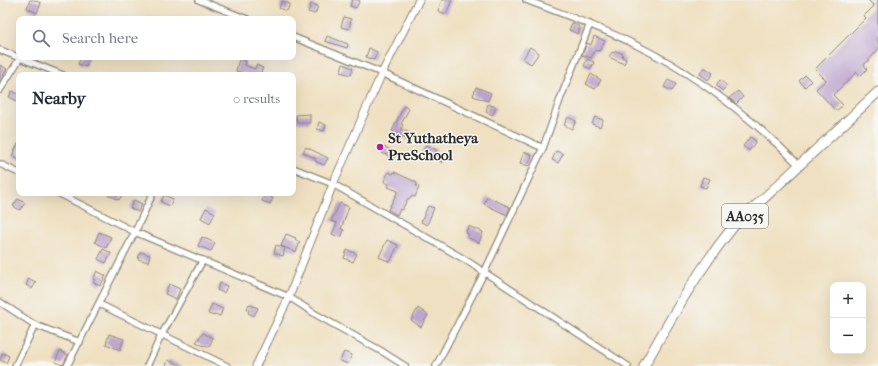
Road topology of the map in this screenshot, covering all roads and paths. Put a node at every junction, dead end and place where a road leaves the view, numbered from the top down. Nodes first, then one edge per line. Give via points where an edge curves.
1 (199, 0) edge
2 (419, 0) edge
3 (526, 0) edge
4 (239, 16) edge
5 (590, 24) junction
6 (296, 38) edge
7 (0, 50) edge
8 (16, 56) edge
9 (19, 60) edge
10 (25, 60) edge
11 (55, 72) edge
12 (382, 73) junction
13 (0, 90) edge
14 (878, 92) edge
15 (543, 148) junction
16 (0, 164) edge
17 (800, 166) junction
18 (296, 169) edge
19 (16, 172) edge
20 (333, 184) junction
21 (64, 196) edge
22 (152, 196) edge
23 (136, 232) junction
24 (203, 260) junction
25 (484, 273) junction
26 (289, 297) junction
27 (0, 302) edge
28 (99, 304) junction
29 (35, 325) junction
30 (162, 334) junction
31 (80, 342) junction
32 (15, 366) edge
33 (67, 366) edge
34 (147, 366) edge
35 (227, 366) edge
36 (256, 366) edge
37 (405, 366) edge
38 (436, 366) edge
39 (628, 366) edge
40 (644, 366) edge

1 - 4 street
2 - 12 street
3 - 5 street
5 - 15 street
5 - 17 street via 636,45 686,73 752,122
6 - 12 street
7 - 8 street
9 - 13 street
10 - 11 street
12 - 15 street
12 - 20 street
14 - 17 highway, AA035
15 - 25 street
16 - 19 street
17 - 40 highway, AA035 via 733,227 715,250 682,299
18 - 20 street
20 - 25 street
20 - 26 street
21 - 23 street
22 - 23 street
23 - 24 street
23 - 28 street
24 - 26 street
24 - 30 street
25 - 38 street
25 - 39 street
26 - 36 street
26 - 37 street
27 - 29 street
28 - 30 street
28 - 31 street
29 - 31 street
29 - 32 street
30 - 34 street
30 - 35 street
31 - 33 street

